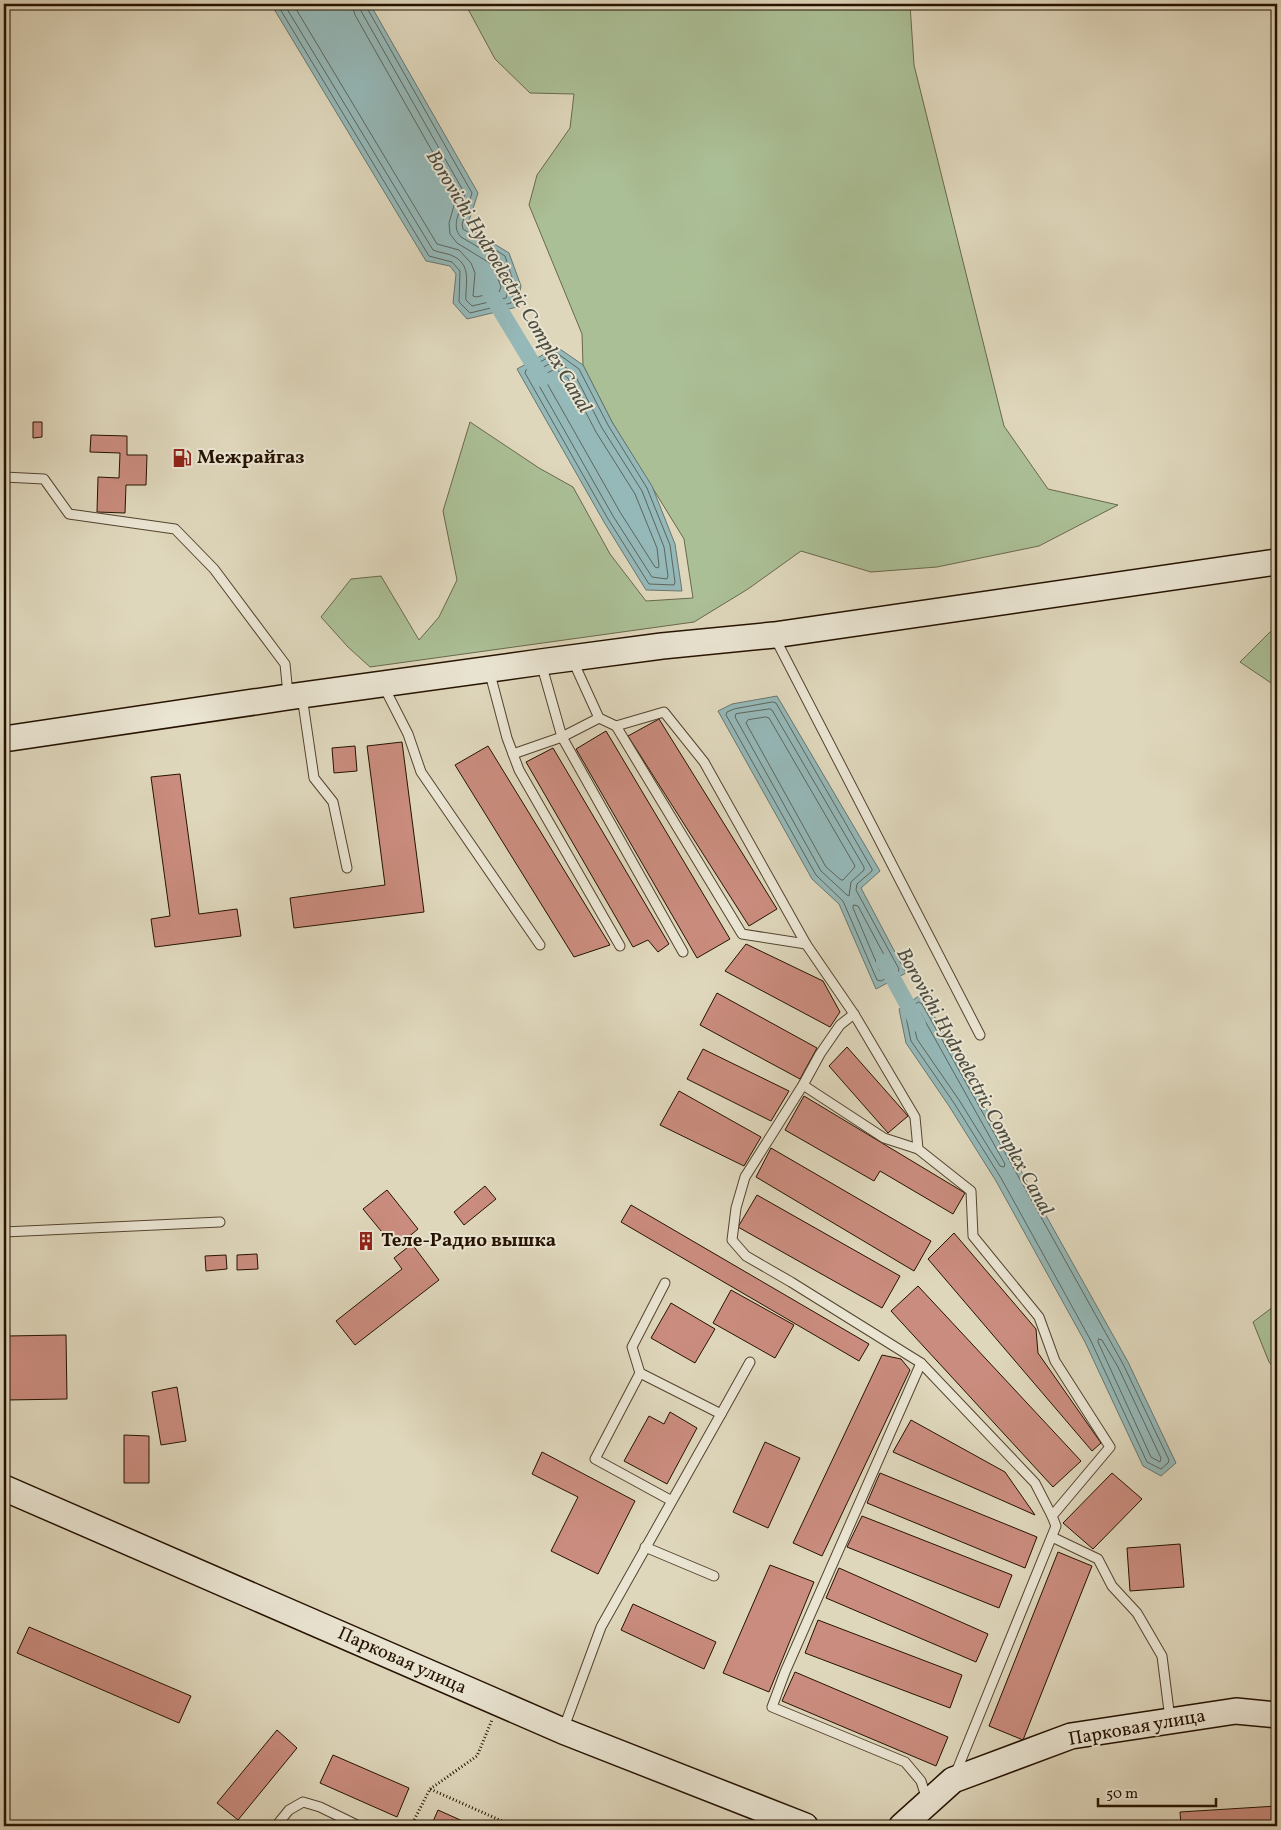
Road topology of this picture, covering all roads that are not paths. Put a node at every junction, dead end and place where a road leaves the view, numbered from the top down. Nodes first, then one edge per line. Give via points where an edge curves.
1 (4, 477) edge
2 (1277, 562) edge
3 (774, 635) junction
4 (572, 658) junction
5 (541, 662) junction
6 (489, 670) junction
7 (383, 684) junction
8 (295, 696) junction
9 (599, 718) junction
10 (616, 726) junction
11 (562, 737) junction
12 (4, 739) edge
13 (513, 754) junction
14 (347, 868) dead end
15 (806, 944) junction
16 (540, 945) dead end
17 (620, 946) dead end
18 (683, 952) dead end
19 (854, 1014) junction
20 (980, 1035) dead end
21 (803, 1085) junction
22 (918, 1149) junction
23 (220, 1222) dead end
24 (4, 1232) edge
25 (665, 1283) dead end
26 (750, 1362) dead end
27 (921, 1363) junction
28 (640, 1373) junction
29 (721, 1414) junction
30 (4, 1488) edge
31 (672, 1501) junction
32 (1052, 1516) junction
33 (1052, 1538) junction
34 (645, 1547) junction
35 (714, 1576) dead end
36 (1277, 1715) edge
37 (1171, 1721) junction
38 (563, 1731) junction
39 (953, 1780) junction
40 (928, 1803) junction
41 (276, 1826) edge
42 (359, 1826) edge
43 (805, 1826) edge
44 (902, 1826) edge

1 - 8 lane via 44,479 69,514 175,529 214,569 285,664
2 - 3 street
3 - 4 street
3 - 20 lane
4 - 5 street
4 - 9 lane
5 - 6 street
5 - 11 lane
6 - 7 street
6 - 13 lane
7 - 8 street
7 - 16 lane via 408,734 421,772
8 - 12 street
8 - 14 lane via 314,778 333,802
9 - 10 lane
9 - 11 lane
10 - 15 lane via 742,934
10 - 15 lane via 664,712 704,762
11 - 13 lane
11 - 18 lane
13 - 17 lane via 519,770
15 - 19 lane
19 - 21 lane via 840,1025
19 - 22 lane via 915,1117
21 - 22 lane via 884,1138
21 - 27 lane via 745,1177 736,1208 732,1240 746,1256
22 - 32 lane via 971,1191 973,1236 1039,1317 1055,1361 1110,1447
23 - 24 lane
25 - 28 lane via 632,1347
26 - 29 lane
27 - 32 lane via 1035,1483
27 - 40 lane via 772,1707 905,1762 921,1781
28 - 29 lane
28 - 31 lane via 596,1459
29 - 31 lane
30 - 38 street, Парковая улица
31 - 34 lane
32 - 33 lane via 1056,1526
33 - 37 lane via 1098,1559 1112,1586 1137,1613 1162,1656
33 - 39 lane
34 - 35 lane
34 - 38 lane via 602,1626
36 - 37 street, Парковая улица via 1236,1711
37 - 39 street, Парковая улица via 1071,1736
38 - 43 street, Парковая улица
39 - 40 street, Парковая улица
40 - 44 street, Парковая улица
41 - 42 lane via 288,1810 303,1802

